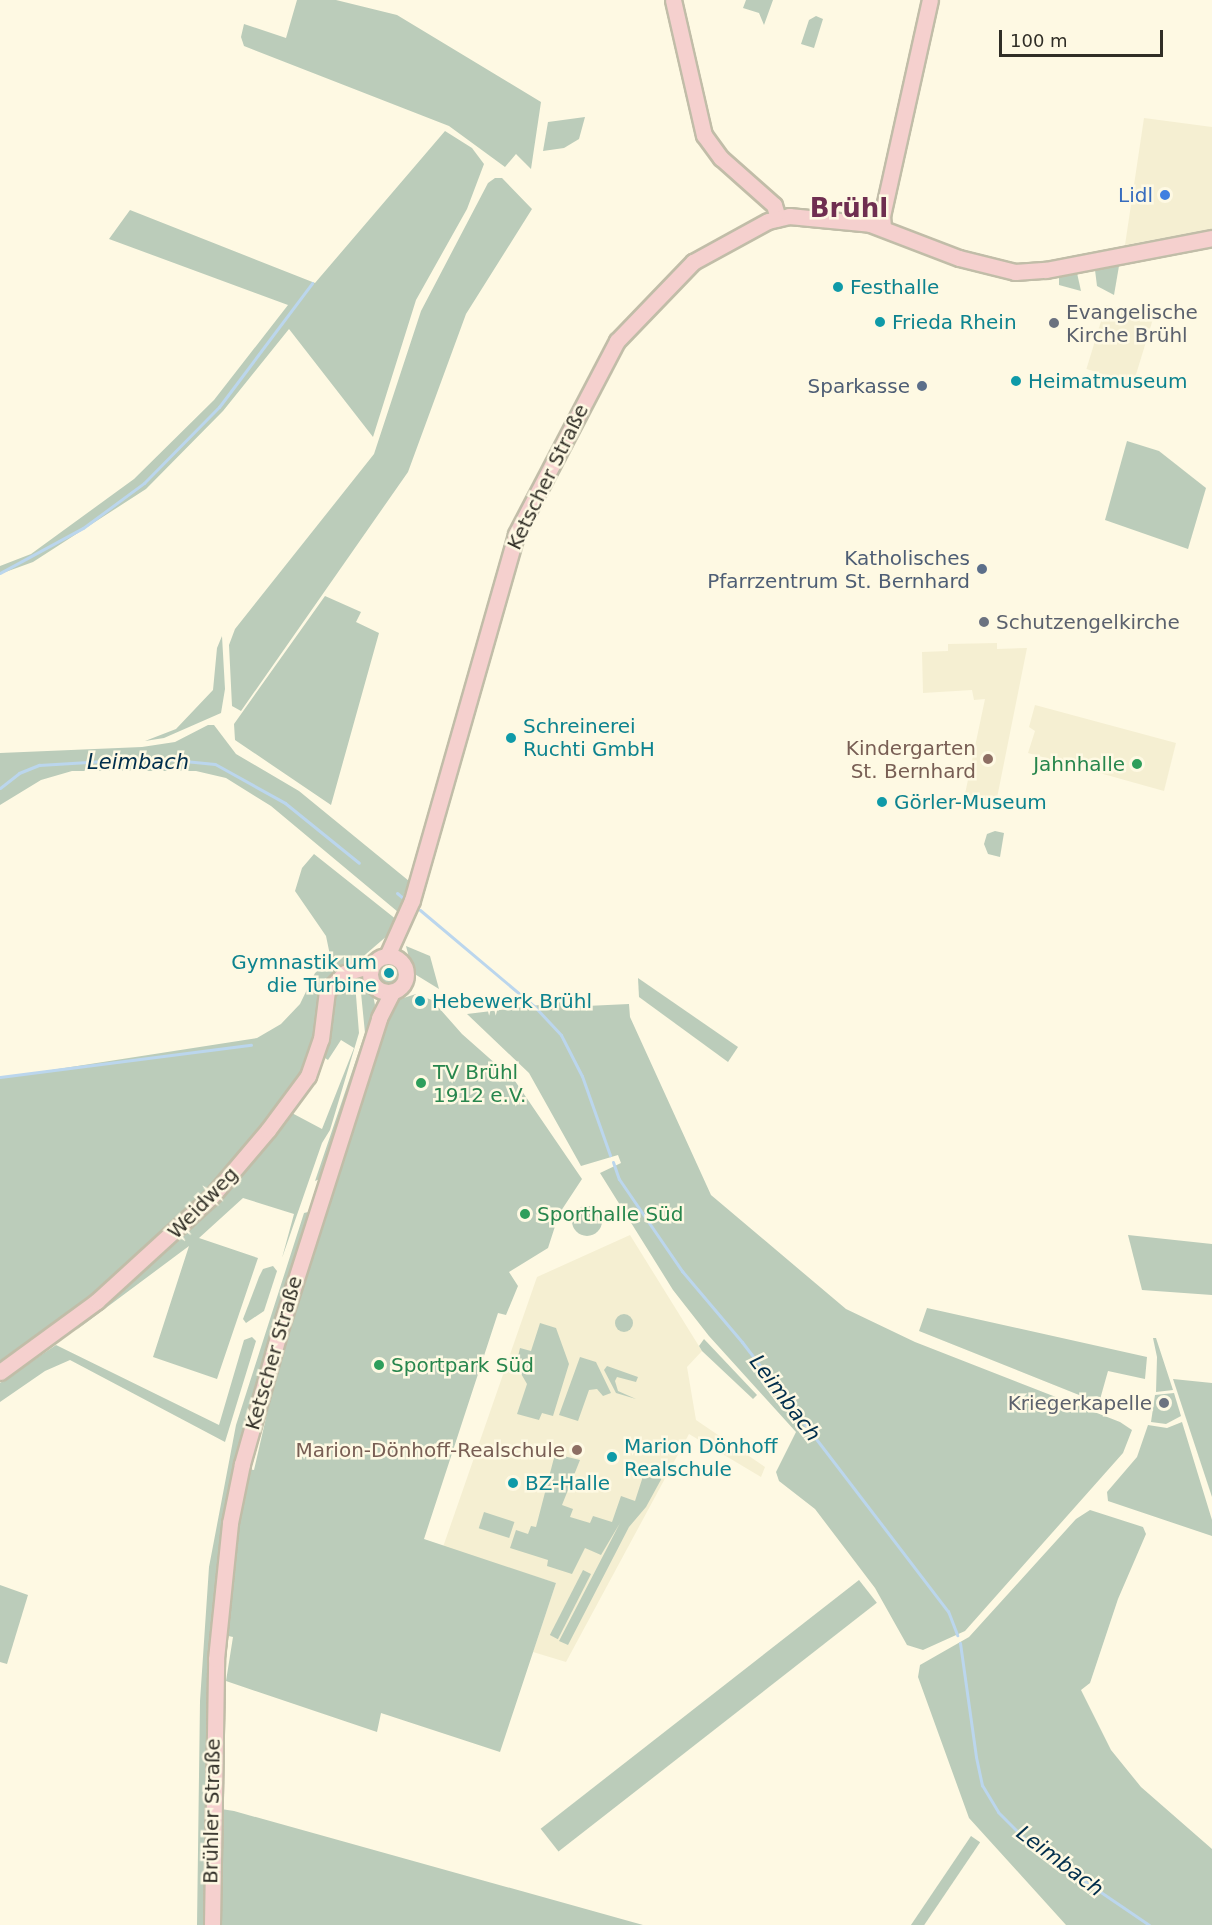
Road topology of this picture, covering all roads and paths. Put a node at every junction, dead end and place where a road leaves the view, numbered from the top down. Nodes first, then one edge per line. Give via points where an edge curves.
1 (673, 0) edge
2 (930, 0) edge
3 (778, 218) junction
4 (883, 227) junction
5 (1212, 238) edge
6 (394, 958) junction
7 (379, 982) junction
8 (0, 1372) edge
9 (214, 1697) joint
10 (212, 1925) edge

1 - 3 main road via 704,135 721,158 774,205
2 - 4 main road via 882,216
3 - 4 main road, Ketscher Straße via 804,215
3 - 6 main road, Ketscher Straße via 693,262 639,315 617,341 567,434 516,534
4 - 5 main road, Ketscher Straße via 959,258 1016,272 1046,270
6 - 7 main road
6 - 7 main road via 406,980
7 - 8 main road, Weidweg via 345,973 334,982 324,997 321,1039 308,1076 248,1156 148,1257 68,1325
7 - 9 main road, Ketscher Straße via 379,1018 280,1326 242,1464 224,1560
9 - 10 main road, Brühler Straße

